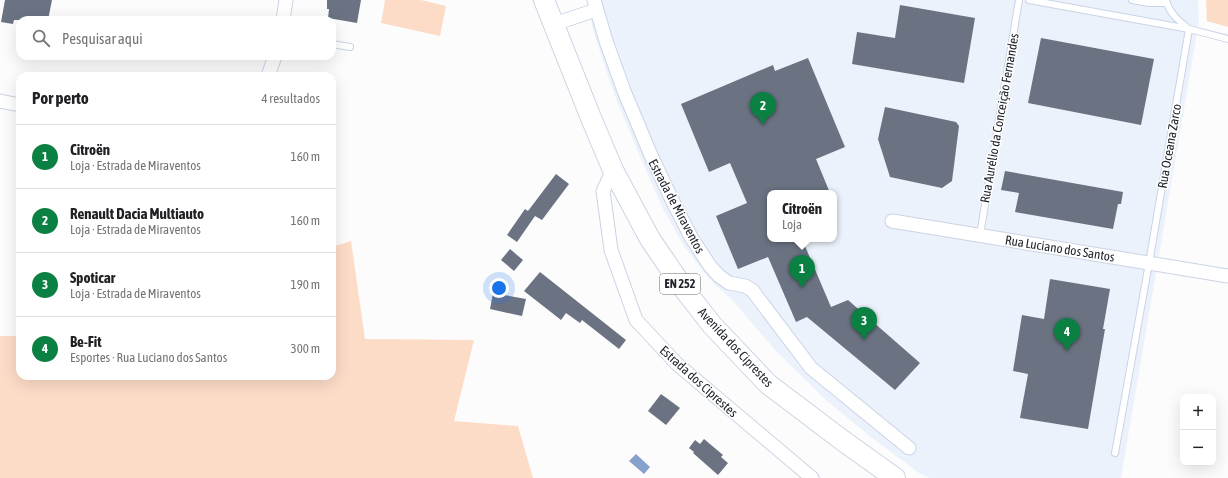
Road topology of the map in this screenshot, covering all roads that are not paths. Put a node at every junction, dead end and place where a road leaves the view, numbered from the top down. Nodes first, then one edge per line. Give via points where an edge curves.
1 (286, 0) edge
2 (544, 0) edge
3 (1019, 0) edge
4 (1029, 0) edge
5 (1132, 0) edge
6 (1166, 2) edge
7 (595, 5) edge
8 (284, 16) edge
9 (554, 24) junction
10 (1189, 29) junction
11 (1228, 39) edge
12 (336, 45) edge
13 (350, 47) dead end
14 (274, 60) edge
15 (269, 72) edge
16 (0, 101) edge
17 (16, 104) edge
18 (613, 170) junction
19 (892, 221) dead end
20 (980, 235) junction
21 (1149, 263) junction
22 (1228, 276) edge
23 (909, 448) dead end
24 (1115, 453) dead end
25 (812, 478) edge
26 (895, 478) edge

1 - 8 street
2 - 9 main road, EN 252
3 - 20 lane, Rua Aurélio da Conceição Fernandes
4 - 10 lane
5 - 6 lane
6 - 10 lane via 1172,14
7 - 9 street
7 - 23 street, Estrada de Miraventos via 624,91 650,153 691,237 710,266 728,283 752,290 811,368
9 - 18 main road, Avenida dos Ciprestes / EN 252
10 - 11 lane
10 - 21 lane, Rua Oceana Zarco
12 - 13 lane
14 - 15 street
16 - 17 street
18 - 25 street, Estrada dos Ciprestes via 603,192 611,250 636,320 677,364
18 - 26 main road, Avenida dos Ciprestes / EN 252 via 650,239 712,325 768,384
19 - 20 street, Rua Luciano dos Santos
20 - 21 street, Rua Luciano dos Santos
21 - 22 street, Rua Luciano dos Santos
21 - 24 lane, Rua Oceana Zarco

